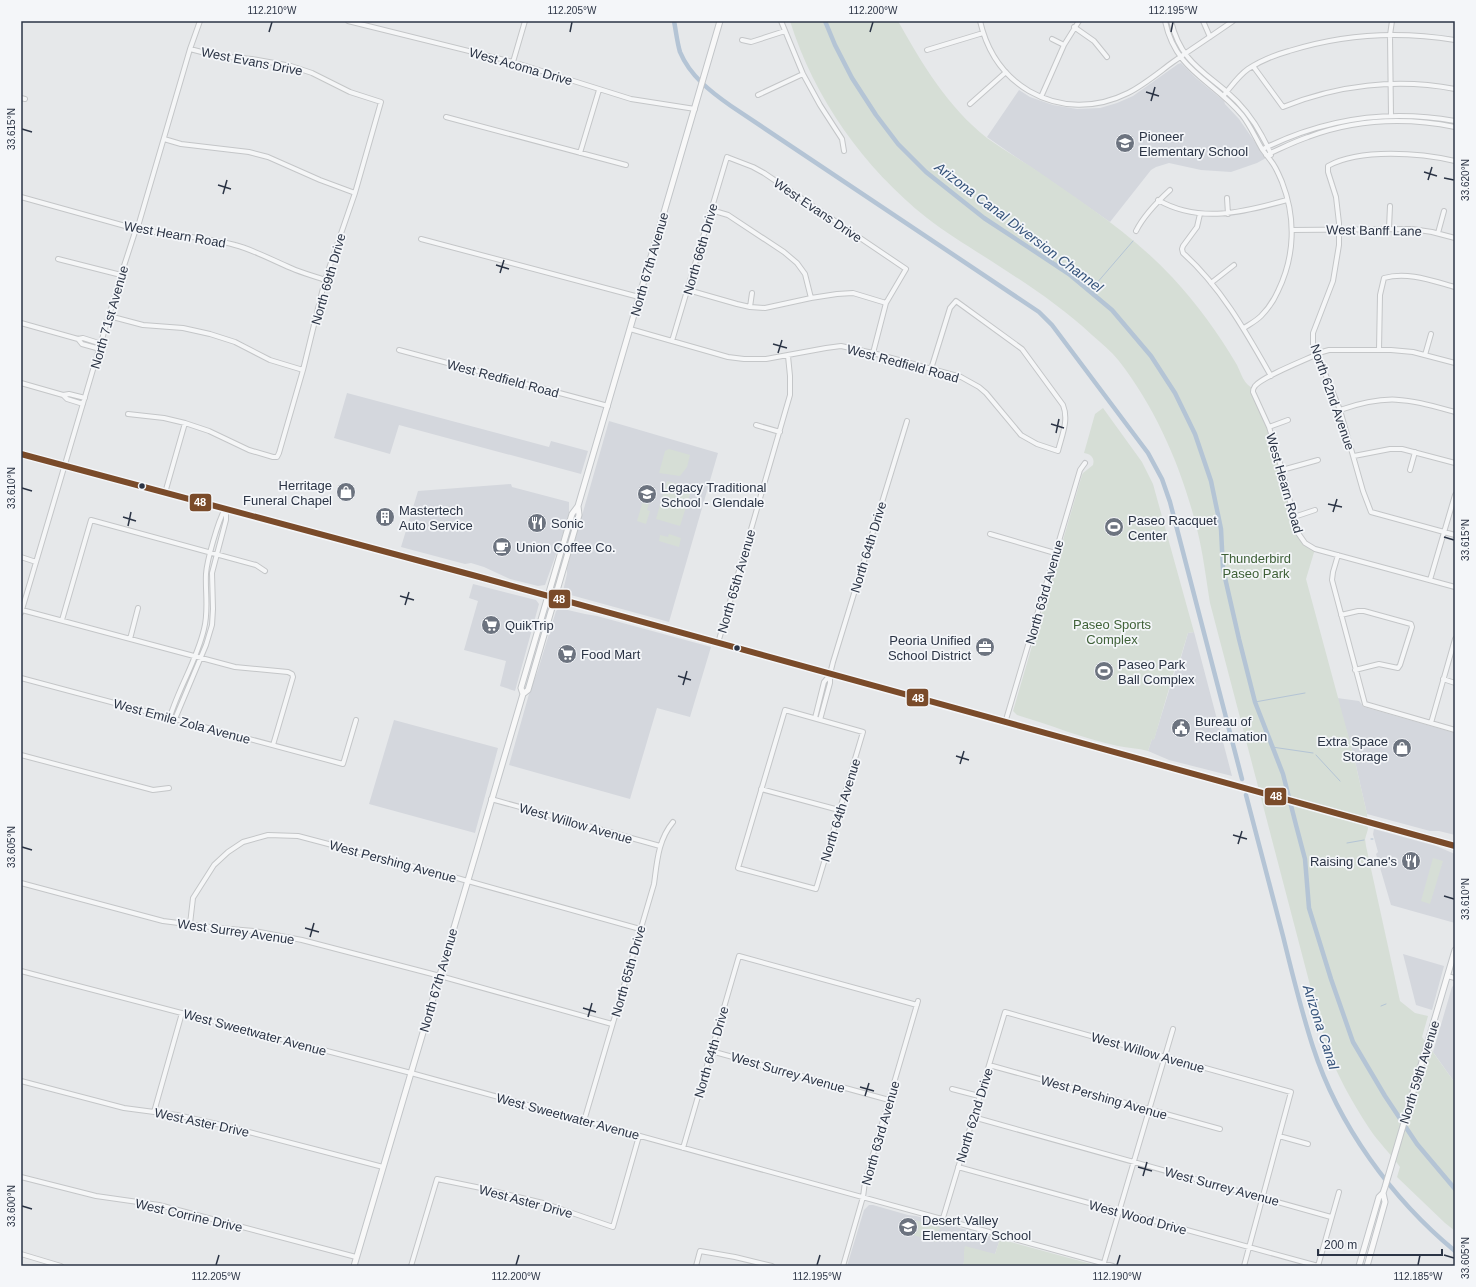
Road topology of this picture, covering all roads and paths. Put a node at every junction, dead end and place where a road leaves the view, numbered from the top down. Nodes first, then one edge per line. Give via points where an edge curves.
1 (200, 21) edge
2 (348, 21) edge
3 (525, 21) edge
4 (720, 21) edge
5 (781, 21) edge
6 (980, 21) edge
7 (1079, 21) edge
8 (1165, 21) edge
9 (1171, 21) edge
10 (1202, 21) edge
11 (1233, 21) edge
12 (1392, 21) edge
13 (1074, 27) junction
14 (785, 31) junction
15 (983, 33) junction
16 (1390, 35) junction
17 (1210, 37) junction
18 (1052, 39) dead end
19 (742, 40) dead end
20 (1455, 40) edge
21 (1064, 45) junction
22 (190, 49) junction
23 (927, 50) dead end
24 (1186, 55) junction
25 (1180, 57) junction
26 (1108, 58) dead end
27 (513, 62) junction
28 (1253, 66) junction
29 (1200, 70) junction
30 (1006, 72) junction
31 (803, 74) junction
32 (1196, 74) junction
33 (1391, 84) junction
34 (1455, 89) edge
35 (599, 90) junction
36 (1227, 92) junction
37 (758, 95) dead end
38 (1223, 96) junction
39 (1042, 97) junction
40 (381, 102) joint
41 (970, 104) dead end
42 (695, 109) junction
43 (1391, 115) junction
44 (446, 117) dead end
45 (1391, 121) junction
46 (1455, 121) edge
47 (1455, 127) edge
48 (164, 139) junction
49 (1268, 147) junction
50 (1263, 150) junction
51 (844, 151) dead end
52 (580, 153) junction
53 (1271, 153) junction
54 (1266, 155) junction
55 (727, 157) joint
56 (1272, 161) junction
57 (1455, 161) edge
58 (626, 165) dead end
59 (1170, 190) dead end
60 (355, 192) junction
61 (21, 197) edge
62 (1227, 198) dead end
63 (1158, 200) junction
64 (1287, 200) junction
65 (1390, 206) dead end
66 (711, 210) junction
67 (1444, 211) dead end
68 (1200, 214) junction
69 (1228, 214) junction
70 (1389, 228) junction
71 (136, 229) junction
72 (1340, 229) junction
73 (1292, 230) junction
74 (1136, 231) dead end
75 (1438, 233) junction
76 (1455, 238) edge
77 (422, 239) dead end
78 (58, 259) dead end
79 (1234, 265) dead end
80 (121, 275) junction
81 (325, 280) junction
82 (1212, 283) junction
83 (1455, 287) edge
84 (688, 290) junction
85 (752, 293) dead end
86 (639, 297) junction
87 (811, 298) junction
88 (886, 303) junction
89 (750, 307) junction
90 (109, 316) junction
91 (21, 323) edge
92 (1244, 328) junction
93 (630, 329) junction
94 (1431, 334) dead end
95 (78, 339) junction
96 (89, 340) junction
97 (672, 341) junction
98 (102, 344) junction
99 (88, 345) junction
100 (100, 349) junction
101 (399, 350) dead end
102 (1379, 350) junction
103 (873, 353) junction
104 (1317, 354) junction
105 (1425, 355) junction
106 (788, 356) junction
107 (1455, 363) edge
108 (931, 369) junction
109 (303, 370) junction
110 (1271, 376) junction
111 (21, 383) edge
112 (63, 395) junction
113 (73, 395) junction
114 (85, 398) junction
115 (71, 400) junction
116 (83, 404) junction
117 (608, 406) junction
118 (1340, 410) junction
119 (1455, 412) edge
120 (128, 414) dead end
121 (1288, 420) dead end
122 (907, 421) dead end
123 (185, 423) junction
124 (756, 425) dead end
125 (1269, 427) junction
126 (780, 432) junction
127 (1415, 452) junction
128 (21, 454) edge
129 (1354, 456) junction
130 (1318, 460) dead end
131 (1085, 463) dead end
132 (1455, 463) edge
133 (65, 466) junction
134 (1282, 470) junction
135 (1410, 470) dead end
136 (165, 493) junction
137 (1455, 496) edge
138 (578, 506) junction
139 (226, 509) junction
140 (1315, 510) dead end
141 (1294, 517) junction
142 (1444, 532) junction
143 (990, 534) dead end
144 (1455, 534) edge
145 (211, 552) junction
146 (1055, 553) junction
147 (217, 554) junction
148 (1338, 555) junction
149 (21, 557) edge
150 (36, 562) junction
151 (265, 571) dead end
152 (1430, 580) junction
153 (1455, 587) edge
154 (548, 596) junction
155 (555, 598) junction
156 (138, 608) dead end
157 (207, 610) junction
158 (213, 610) junction
159 (22, 611) edge
160 (1341, 615) junction
161 (62, 620) junction
162 (130, 639) junction
163 (1455, 639) edge
164 (718, 643) junction
165 (195, 656) junction
166 (200, 658) junction
167 (1355, 670) junction
168 (830, 674) junction
169 (21, 678) edge
170 (1443, 679) junction
171 (1455, 682) edge
172 (522, 694) junction
173 (820, 699) junction
174 (825, 701) junction
175 (170, 717) junction
176 (814, 718) junction
177 (175, 719) junction
178 (356, 720) dead end
179 (820, 720) junction
180 (1005, 723) junction
181 (1431, 723) junction
182 (1455, 730) edge
183 (273, 745) junction
184 (21, 755) edge
185 (169, 788) dead end
186 (761, 789) junction
187 (491, 799) junction
188 (839, 810) junction
189 (673, 822) dead end
190 (660, 846) junction
191 (1455, 846) edge
192 (467, 882) junction
193 (21, 883) edge
194 (190, 924) junction
195 (640, 929) junction
196 (1455, 950) edge
197 (739, 956) joint
198 (21, 971) edge
199 (440, 976) junction
200 (1447, 976) junction
201 (1455, 978) edge
202 (1005, 1012) joint
203 (182, 1013) junction
204 (612, 1024) junction
205 (1173, 1029) dead end
206 (711, 1051) junction
207 (1165, 1057) junction
208 (989, 1065) junction
209 (411, 1073) junction
210 (21, 1081) edge
211 (952, 1088) dead end
212 (980, 1096) junction
213 (889, 1100) junction
214 (1149, 1110) junction
215 (154, 1112) junction
216 (973, 1118) junction
217 (584, 1121) junction
218 (1220, 1129) dead end
219 (639, 1136) junction
220 (1279, 1136) junction
221 (1308, 1144) dead end
222 (682, 1148) junction
223 (1133, 1162) junction
224 (383, 1167) junction
225 (958, 1167) junction
226 (21, 1177) edge
227 (1339, 1192) dead end
228 (1383, 1193) junction
229 (863, 1197) junction
230 (1263, 1198) junction
231 (1119, 1212) junction
232 (1331, 1217) junction
233 (943, 1218) junction
234 (1249, 1247) junction
235 (21, 1254) edge
236 (356, 1258) junction
237 (1104, 1265) edge
238 (61, 1266) edge
239 (354, 1266) edge
240 (411, 1266) edge
241 (696, 1266) edge
242 (772, 1266) edge
243 (842, 1266) edge
244 (1113, 1266) edge
245 (1244, 1266) edge
246 (1318, 1266) edge
247 (1359, 1266) edge
248 (1367, 1266) edge

1 - 22 street, North 71st Avenue
2 - 27 street, West Acoma Drive
3 - 27 street
4 - 42 main road, North 67th Avenue
5 - 14 street
6 - 15 street
7 - 13 street
8 - 25 street via 1169,36
9 - 24 street
10 - 17 street
11 - 17 street
12 - 16 street
13 - 21 street
13 - 26 street via 1094,41
14 - 19 street via 751,42
14 - 31 street
15 - 23 street
15 - 30 street via 992,54
16 - 20 street via 1434,36
16 - 28 street via 1362,36 1305,46
16 - 33 street
17 - 24 street
18 - 21 street
21 - 39 street
22 - 40 street, West Evans Drive via 217,56 291,66 312,73 350,92
22 - 48 street, North 71st Avenue
24 - 25 street
24 - 29 street
25 - 32 street
25 - 39 street via 1129,93 1112,100 1089,105 1071,105
27 - 35 street, West Acoma Drive
28 - 33 street via 1283,107 1330,92
28 - 36 street via 1240,75
29 - 32 street
29 - 36 street
30 - 39 street via 1022,87
30 - 41 street
31 - 37 street
31 - 51 street via 842,139
32 - 38 street
33 - 34 street via 1420,84
33 - 43 street
35 - 42 street, West Acoma Drive via 631,99
35 - 52 street
36 - 38 street
36 - 49 street via 1249,115
38 - 50 street via 1245,119
40 - 60 street, North 69th Drive
42 - 86 main road, North 67th Avenue
43 - 45 street
43 - 46 street
43 - 49 street via 1355,118 1329,124 1306,130
44 - 52 street
45 - 47 street
45 - 53 street via 1357,123 1331,129
48 - 60 street via 181,144 242,151 268,157
48 - 71 street, North 71st Avenue
49 - 50 street
49 - 53 street
50 - 54 street
52 - 58 street
53 - 54 street
53 - 56 street
54 - 56 street
55 - 66 street, North 66th Drive
55 - 88 street, West Evans Drive via 764,173 906,269
56 - 64 street
57 - 72 street, North 62nd Avenue via 1398,153 1350,158 1333,163 1328,166 1328,172 1336,197
59 - 63 street
60 - 81 street, North 69th Drive
61 - 71 street, West Hearn Road
62 - 69 street
63 - 68 street
63 - 74 street
64 - 69 street
64 - 73 street
65 - 70 street
66 - 84 street, North 66th Drive
66 - 87 street via 728,215 797,263 805,274
67 - 75 street
68 - 69 street
68 - 82 street via 1197,227 1182,249
70 - 72 street, West Banff Lane
70 - 75 street, West Banff Lane
71 - 80 street, North 71st Avenue
71 - 81 street, West Hearn Road via 233,244
72 - 73 street, West Banff Lane
72 - 104 street, North 62nd Avenue via 1340,245 1333,281 1312,337
73 - 92 street via 1290,257 1281,285 1264,313
75 - 76 street, West Banff Lane
77 - 86 street
78 - 80 street
79 - 82 street
80 - 90 street, North 71st Avenue
81 - 109 street, North 69th Drive
82 - 92 street
83 - 102 street via 1416,277 1384,278 1380,296
84 - 89 street
84 - 97 street, North 66th Drive
85 - 89 street
86 - 93 main road, North 67th Avenue
87 - 88 street via 853,293
87 - 89 street via 765,308
88 - 103 street
90 - 98 street, North 71st Avenue
90 - 109 street via 143,325 183,328 210,334 235,342 270,360
91 - 95 street
92 - 110 street
93 - 97 street, West Redfield Road
93 - 117 main road, North 67th Avenue
94 - 105 street
95 - 96 street
95 - 99 street via 82,344
96 - 98 street
96 - 99 street
97 - 106 street, West Redfield Road via 728,357 766,359
98 - 100 street, North 71st Avenue
99 - 100 street
100 - 114 street, North 71st Avenue
101 - 117 street, West Redfield Road
102 - 104 street via 1335,349
102 - 105 street
103 - 106 street, West Redfield Road via 841,346
103 - 108 street, West Redfield Road
104 - 110 street
104 - 118 street, North 62nd Avenue
105 - 107 street
106 - 126 street, North 65th Avenue via 790,395
108 - 108 street, West Redfield Road via 950,308 956,301 1022,349 1063,405 1066,421 1058,451 1021,435 979,387 961,377
109 - 123 street, North 69th Drive via 277,457 249,450
110 - 125 street, West Hearn Road via 1253,388
111 - 112 street
112 - 113 street
112 - 115 street
113 - 114 street
113 - 115 street
114 - 116 street, North 71st Avenue
115 - 116 street
116 - 133 street, North 71st Avenue
117 - 138 main road, North 67th Avenue
118 - 119 street via 1365,402 1394,399
118 - 129 street, North 62nd Avenue
120 - 123 street
121 - 125 street
122 - 168 street, North 64th Drive
123 - 136 street
124 - 126 street
125 - 134 street, West Hearn Road
126 - 164 street, North 65th Avenue
127 - 129 street via 1390,449
127 - 132 street
127 - 135 street
128 - 133 main road
129 - 142 street, North 62nd Avenue via 1371,512
130 - 134 street
131 - 146 street, North 63rd Avenue via 1080,470
133 - 136 main road
133 - 150 street, North 71st Avenue
134 - 141 street, West Hearn Road
136 - 139 main road
137 - 142 street
138 - 154 main road, North 67th Avenue via 572,514
138 - 155 main road, North 67th Avenue via 579,515
139 - 145 street via 220,518
139 - 147 street via 226,520
139 - 154 main road
140 - 141 street
141 - 148 street, West Hearn Road via 1298,532 1305,543 1315,549
142 - 144 street
142 - 152 street
143 - 146 street
145 - 147 street
145 - 157 street via 206,572
145 - 161 street via 91,520
146 - 180 street, North 63rd Avenue
147 - 151 street via 256,565
147 - 158 street via 212,573
148 - 152 street, West Hearn Road
148 - 160 street via 1332,580
149 - 150 street
150 - 159 street, North 71st Avenue
152 - 153 street, West Hearn Road
154 - 155 main road
154 - 172 main road, North 67th Avenue via 521,688
155 - 164 main road
155 - 172 main road, North 67th Avenue via 528,690
156 - 162 street
157 - 158 street
157 - 165 street via 203,635
158 - 166 street via 210,631
159 - 161 street
160 - 167 street
160 - 167 street via 1364,611 1411,624 1412,628 1398,668 1379,664
161 - 162 street
162 - 165 street
163 - 170 street
164 - 168 main road
165 - 166 street
165 - 175 street
166 - 177 street
166 - 183 street via 235,667 292,674
167 - 181 street via 1365,704
168 - 173 street, North 64th Drive via 824,682
168 - 174 street, North 64th Drive
168 - 180 main road
169 - 175 street, West Emile Zola Avenue
170 - 171 street
170 - 181 street
172 - 187 main road, North 67th Avenue
173 - 174 street
173 - 176 street, North 64th Drive
174 - 179 street, North 64th Drive
175 - 177 street, West Emile Zola Avenue
176 - 179 street
176 - 186 street via 785,710
177 - 183 street, West Emile Zola Avenue
178 - 183 street, West Emile Zola Avenue via 343,764
179 - 188 street, North 64th Avenue via 864,732
180 - 191 main road
181 - 182 street
184 - 185 street via 153,790
186 - 188 street
186 - 188 street, North 64th Avenue via 738,868 816,889
187 - 190 street, West Willow Avenue
187 - 192 main road, North 67th Avenue
189 - 190 street, North 65th Drive
190 - 195 street, North 65th Drive via 654,884
192 - 194 street, West Pershing Avenue via 298,836 268,834 243,842 214,865 193,898
192 - 195 street, West Pershing Avenue
192 - 199 main road, North 67th Avenue
193 - 194 street, West Surrey Avenue via 163,921
194 - 199 street, West Surrey Avenue via 274,934
195 - 204 street, North 65th Drive
196 - 200 main road, North 59th Avenue
197 - 206 street, North 64th Drive
197 - 213 street, North 63rd Avenue via 918,1003
198 - 203 street, West Sweetwater Avenue
199 - 204 street, West Surrey Avenue
199 - 209 main road, North 67th Avenue
200 - 201 street
200 - 228 main road, North 59th Avenue
202 - 207 street, West Willow Avenue
202 - 208 street, North 62nd Drive
203 - 209 street, West Sweetwater Avenue
203 - 215 street
204 - 217 street, North 65th Drive
205 - 207 street
206 - 213 street, West Surrey Avenue
206 - 222 street, North 64th Drive
207 - 214 street
207 - 220 street, West Willow Avenue via 1291,1092
208 - 212 street, North 62nd Drive
208 - 214 street, West Pershing Avenue
209 - 217 street, West Sweetwater Avenue
209 - 224 main road, North 67th Avenue
210 - 215 street, West Aster Drive via 124,1108
211 - 212 street
212 - 216 street, North 62nd Drive
213 - 229 street, North 63rd Avenue
214 - 218 street, West Pershing Avenue
214 - 223 street
215 - 224 street, West Aster Drive via 226,1126
216 - 223 street, West Surrey Avenue
216 - 225 street, North 62nd Drive
217 - 219 street, West Sweetwater Avenue
219 - 222 street, West Sweetwater Avenue
219 - 240 street, West Aster Drive via 613,1227 543,1203 438,1179
220 - 221 street
220 - 230 street
222 - 229 street, West Sweetwater Avenue
223 - 230 street, West Surrey Avenue
223 - 231 street
224 - 236 main road, North 67th Avenue
225 - 231 street, West Wood Drive
225 - 233 street, North 62nd Drive
226 - 236 street, West Corrine Drive via 96,1196 159,1205
227 - 232 street
228 - 247 main road, North 59th Avenue via 1379,1198
228 - 248 main road, North 59th Avenue via 1385,1202
229 - 233 street, West Sweetwater Avenue
229 - 243 street, North 63rd Avenue
230 - 232 street, West Surrey Avenue
230 - 234 street
231 - 234 street, West Wood Drive
231 - 237 street
232 - 246 street
233 - 237 street, West Sweetwater Avenue
234 - 245 street
234 - 246 street, West Wood Drive
235 - 238 street
236 - 239 main road, North 67th Avenue
237 - 244 street, West Sweetwater Avenue
241 - 242 street via 700,1251

